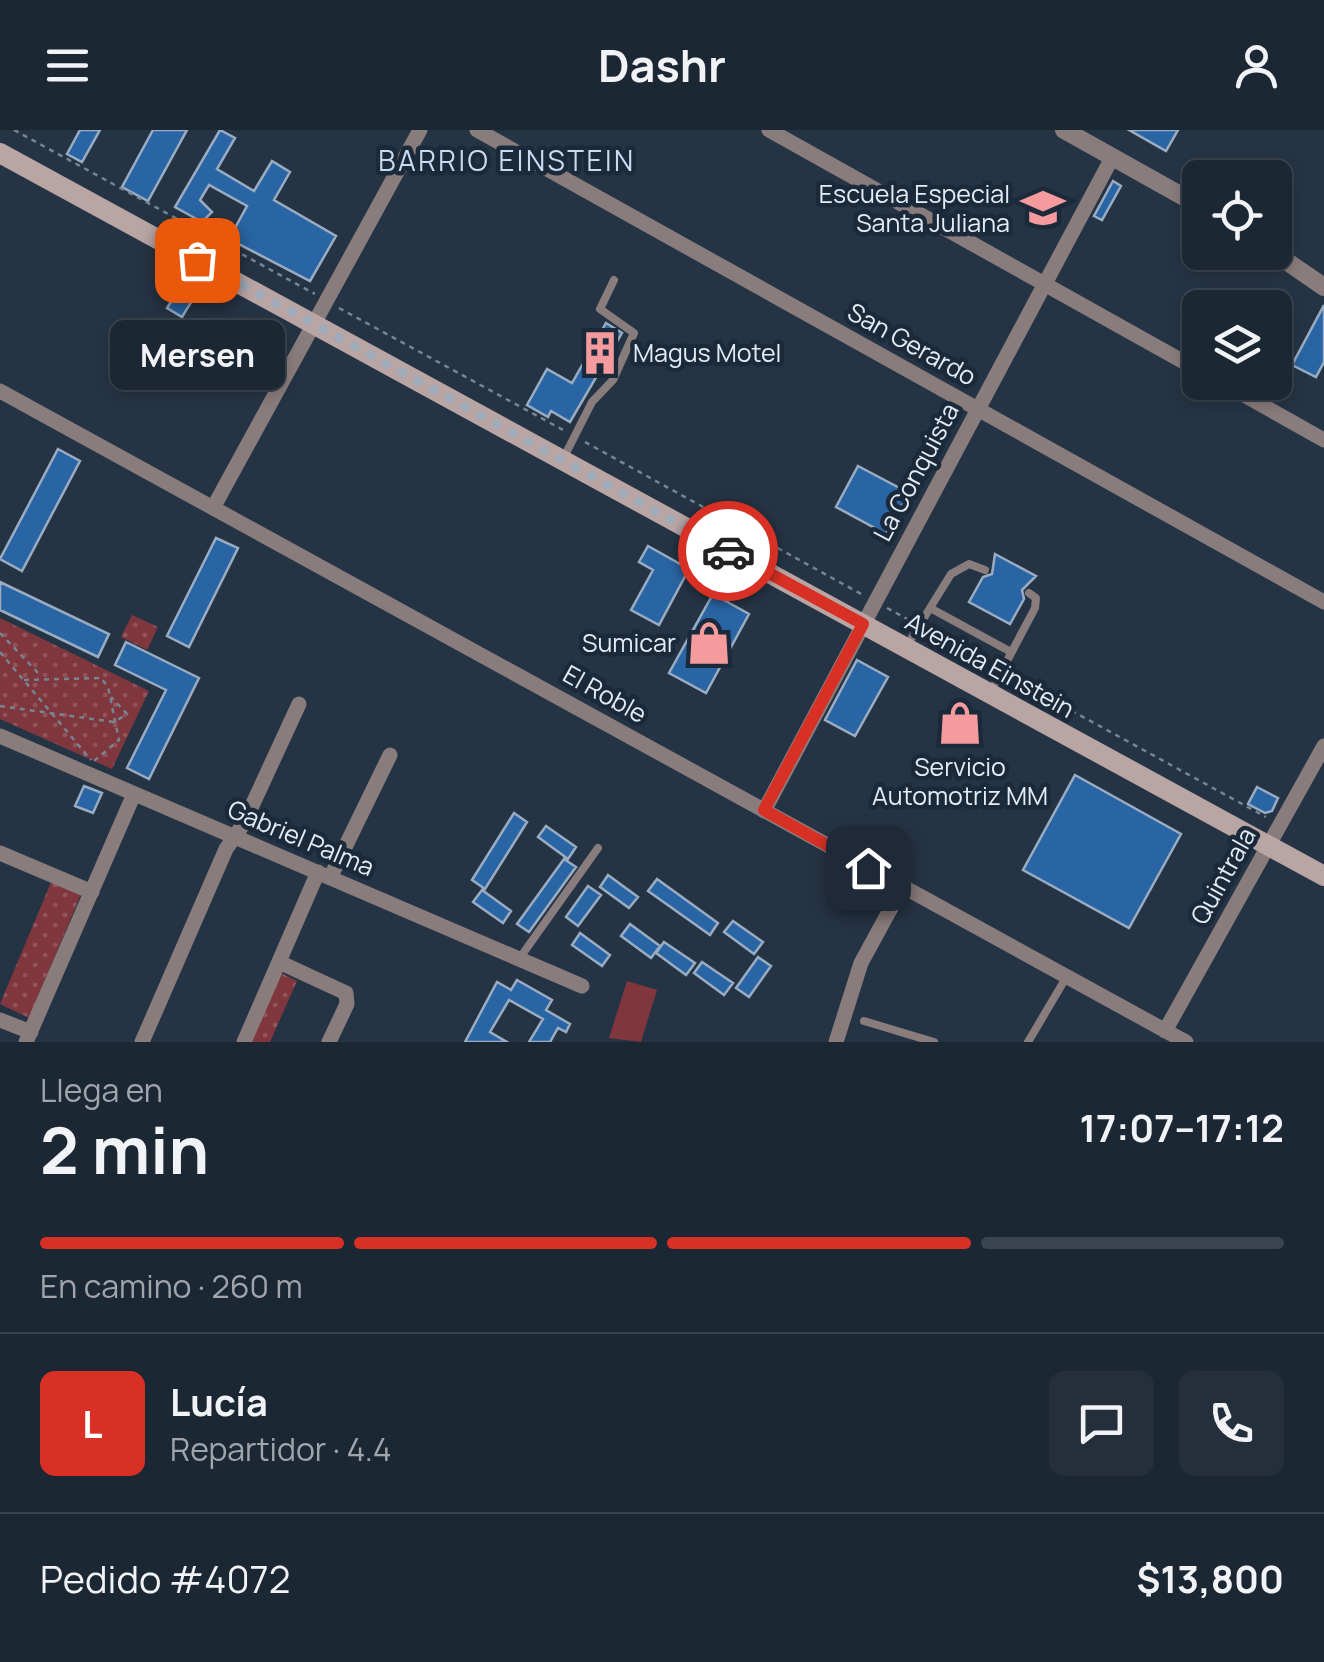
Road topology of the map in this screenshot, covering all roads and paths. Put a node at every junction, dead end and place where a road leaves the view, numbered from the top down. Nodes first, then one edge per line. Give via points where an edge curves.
1 (14, 130) edge
2 (420, 130) edge
3 (477, 130) edge
4 (769, 130) edge
5 (1064, 130) edge
6 (0, 153) edge
7 (1113, 156) junction
8 (1182, 196) edge
9 (1292, 265) edge
10 (614, 280) dead end
11 (1045, 284) junction
12 (1324, 287) edge
13 (327, 300) junction
14 (314, 324) junction
15 (1182, 361) edge
16 (0, 390) edge
17 (1253, 400) edge
18 (978, 409) junction
19 (574, 436) junction
20 (1324, 440) edge
21 (563, 460) junction
22 (213, 508) junction
23 (985, 570) dead end
24 (1029, 593) dead end
25 (875, 602) junction
26 (1324, 602) edge
27 (932, 609) junction
28 (863, 624) junction
29 (918, 625) junction
30 (0, 633) edge
31 (906, 648) junction
32 (0, 652) edge
33 (1011, 652) junction
34 (999, 671) junction
35 (42, 678) junction
36 (24, 680) junction
37 (990, 694) junction
38 (109, 696) junction
39 (300, 704) dead end
40 (0, 706) edge
41 (53, 713) junction
42 (114, 722) junction
43 (0, 736) edge
44 (1324, 746) edge
45 (390, 755) dead end
46 (134, 794) junction
47 (764, 810) junction
48 (1280, 824) junction
49 (235, 837) junction
50 (1268, 846) junction
51 (598, 848) dead end
52 (0, 852) edge
53 (324, 875) junction
54 (1324, 876) edge
55 (903, 886) junction
56 (92, 892) junction
57 (519, 959) junction
58 (279, 962) junction
59 (1067, 976) junction
60 (582, 986) dead end
61 (0, 1020) edge
62 (864, 1021) dead end
63 (1166, 1030) junction
64 (28, 1037) edge
65 (142, 1042) edge
66 (244, 1042) edge
67 (330, 1042) edge
68 (836, 1042) edge
69 (934, 1042) edge
70 (1028, 1042) edge
71 (1186, 1042) edge

1 - 13 path
2 - 13 street
3 - 18 street, San Gerardo
4 - 11 street
5 - 7 street
6 - 14 main road, Avenida Einstein
7 - 8 street
7 - 11 street, La Conquista
9 - 12 street
10 - 19 lane via 600,310 634,333 613,380
11 - 15 street
11 - 18 street, La Conquista
13 - 14 street
13 - 19 path
14 - 21 main road, Avenida Einstein
14 - 22 street
16 - 22 street, El Roble
17 - 20 street
18 - 25 street, La Conquista
18 - 26 street, San Gerardo
19 - 21 lane
19 - 25 path
21 - 28 main road, Avenida Einstein
22 - 47 street, El Roble
23 - 27 lane via 969,564 955,569
24 - 33 lane via 1036,608
25 - 28 street, La Conquista
25 - 29 path
27 - 29 lane
27 - 33 lane
28 - 31 main road, Avenida Einstein
28 - 47 street, La Conquista
29 - 31 lane
29 - 34 path
30 - 35 path
31 - 37 main road, Avenida Einstein
32 - 36 path
33 - 34 lane
34 - 37 lane
34 - 48 path
35 - 36 path
35 - 38 path via 102,678
36 - 41 path
37 - 50 main road, Avenida Einstein
38 - 42 path
38 - 42 path via 127,714
39 - 49 street
40 - 41 path
41 - 42 path
41 - 42 path via 92,762 119,740
43 - 46 street, Gabriel Palma
44 - 48 street, Quintrala
45 - 53 street
46 - 49 street, Gabriel Palma
46 - 56 street
47 - 55 street, El Roble
48 - 50 street, Quintrala
49 - 53 street, Gabriel Palma
49 - 65 street
50 - 54 main road, Avenida Einstein
50 - 63 street, Quintrala
51 - 57 lane
52 - 56 street
53 - 57 street, Gabriel Palma
53 - 58 street
55 - 59 street, El Roble
55 - 68 street via 861,963
56 - 64 street
57 - 60 street, Gabriel Palma
58 - 66 street
58 - 67 street via 346,993
59 - 63 street, El Roble
59 - 70 lane
61 - 64 street
62 - 69 lane
63 - 71 street, El Roble

